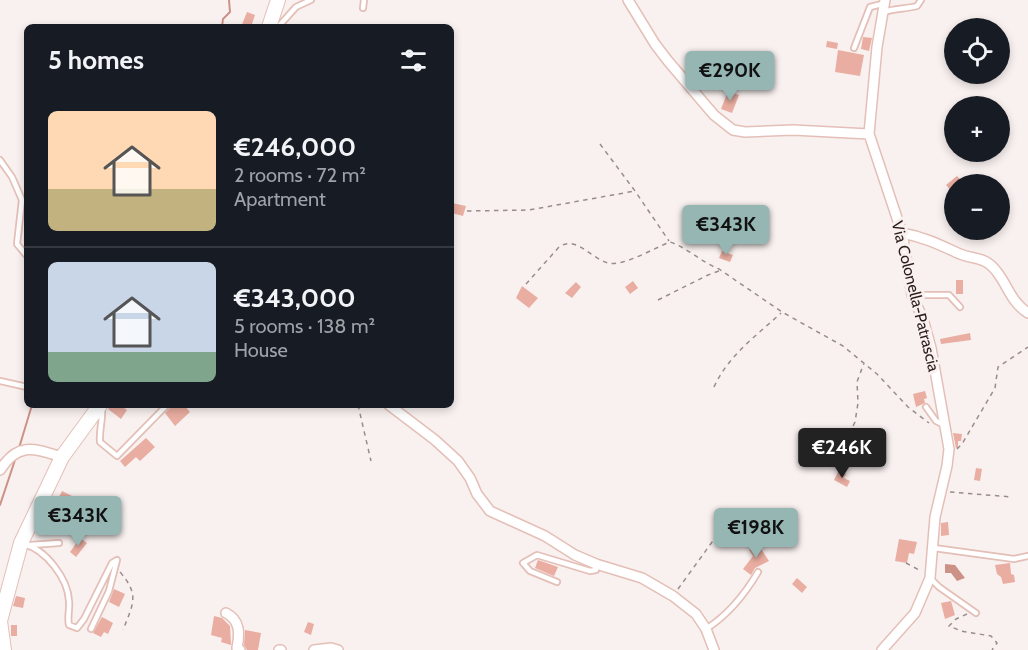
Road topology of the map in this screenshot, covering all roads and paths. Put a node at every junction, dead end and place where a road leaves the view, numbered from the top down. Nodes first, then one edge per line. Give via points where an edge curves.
1 (279, 0) edge
2 (311, 0) edge
3 (364, 0) edge
4 (628, 0) edge
5 (921, 0) edge
6 (885, 5) edge
7 (363, 8) dead end
8 (270, 24) edge
9 (281, 24) edge
10 (854, 48) dead end
11 (869, 134) junction
12 (600, 144) dead end
13 (0, 160) edge
14 (635, 191) junction
15 (467, 211) dead end
16 (902, 233) junction
17 (670, 242) junction
18 (24, 252) edge
19 (721, 271) junction
20 (526, 284) dead end
21 (912, 295) junction
22 (658, 300) dead end
23 (960, 307) dead end
24 (782, 312) junction
25 (1028, 313) edge
26 (1028, 346) edge
27 (864, 363) junction
28 (0, 381) edge
29 (24, 386) edge
30 (714, 387) dead end
31 (926, 407) dead end
32 (99, 408) edge
33 (102, 408) edge
34 (164, 408) edge
35 (359, 408) edge
36 (393, 408) edge
37 (945, 428) junction
38 (62, 457) junction
39 (837, 458) dead end
40 (948, 458) junction
41 (371, 460) dead end
42 (0, 470) edge
43 (940, 491) junction
44 (1012, 497) dead end
45 (719, 518) dead end
46 (59, 543) dead end
47 (25, 544) junction
48 (934, 548) junction
49 (1028, 556) edge
50 (906, 563) dead end
51 (596, 564) junction
52 (116, 566) junction
53 (759, 572) dead end
54 (931, 577) junction
55 (556, 582) dead end
56 (673, 596) junction
57 (974, 612) joint
58 (226, 613) dead end
59 (0, 621) edge
60 (91, 628) dead end
61 (706, 629) junction
62 (123, 630) dead end
63 (4, 650) edge
64 (240, 650) edge
65 (314, 650) edge
66 (338, 650) edge
67 (714, 650) edge
68 (882, 650) edge
69 (992, 650) edge

1 - 8 main road
2 - 9 lane via 296,7
3 - 7 lane
4 - 11 street via 668,61 714,115 733,130
5 - 6 lane via 917,6 901,9
6 - 10 lane via 870,8
6 - 11 street, Via Colonella-Patrascia
11 - 16 street, Via Colonella-Patrascia
12 - 14 path
13 - 18 lane via 22,200 17,244
14 - 15 path via 530,210
14 - 17 path
16 - 21 street, Via Colonella-Patrascia
16 - 25 street via 980,258 998,273 1007,291
17 - 19 path
17 - 20 path via 621,264 608,263 574,243 565,243
19 - 22 path
19 - 24 path
21 - 23 lane via 949,295
21 - 37 street, Via Colonella-Patrascia via 931,348
24 - 27 path via 843,346
24 - 30 path via 735,354
26 - 40 path via 998,367 995,388 962,444
27 - 37 path via 908,407 927,422
27 - 39 path via 857,382 855,422
28 - 29 lane
31 - 37 lane
32 - 38 main road
33 - 34 lane via 100,442 117,456
35 - 41 path
36 - 51 street via 458,461 490,511
37 - 40 street, Via Colonella-Patrascia
38 - 42 street via 21,450 14,452
38 - 47 main road
40 - 43 street, Via Colonella-Patrascia
43 - 44 path
43 - 48 street, Via Colonella-Patrascia
45 - 56 path via 715,538
46 - 47 lane
47 - 52 lane via 56,566 67,588 69,625 77,628 117,560
47 - 59 main road
48 - 49 lane via 1014,559
48 - 54 street, Via Colonella-Patrascia
50 - 54 path
51 - 55 lane via 596,570 590,571 537,555 523,562 530,571
51 - 56 street via 642,578
52 - 60 lane
52 - 62 path via 134,594
53 - 61 lane via 720,620
54 - 57 lane
54 - 68 street, Via Colonella-Patrascia via 915,613
56 - 61 street via 696,614
57 - 69 path via 949,626 991,636 997,643
58 - 64 street via 238,627
59 - 63 main road
61 - 67 street
65 - 66 street

